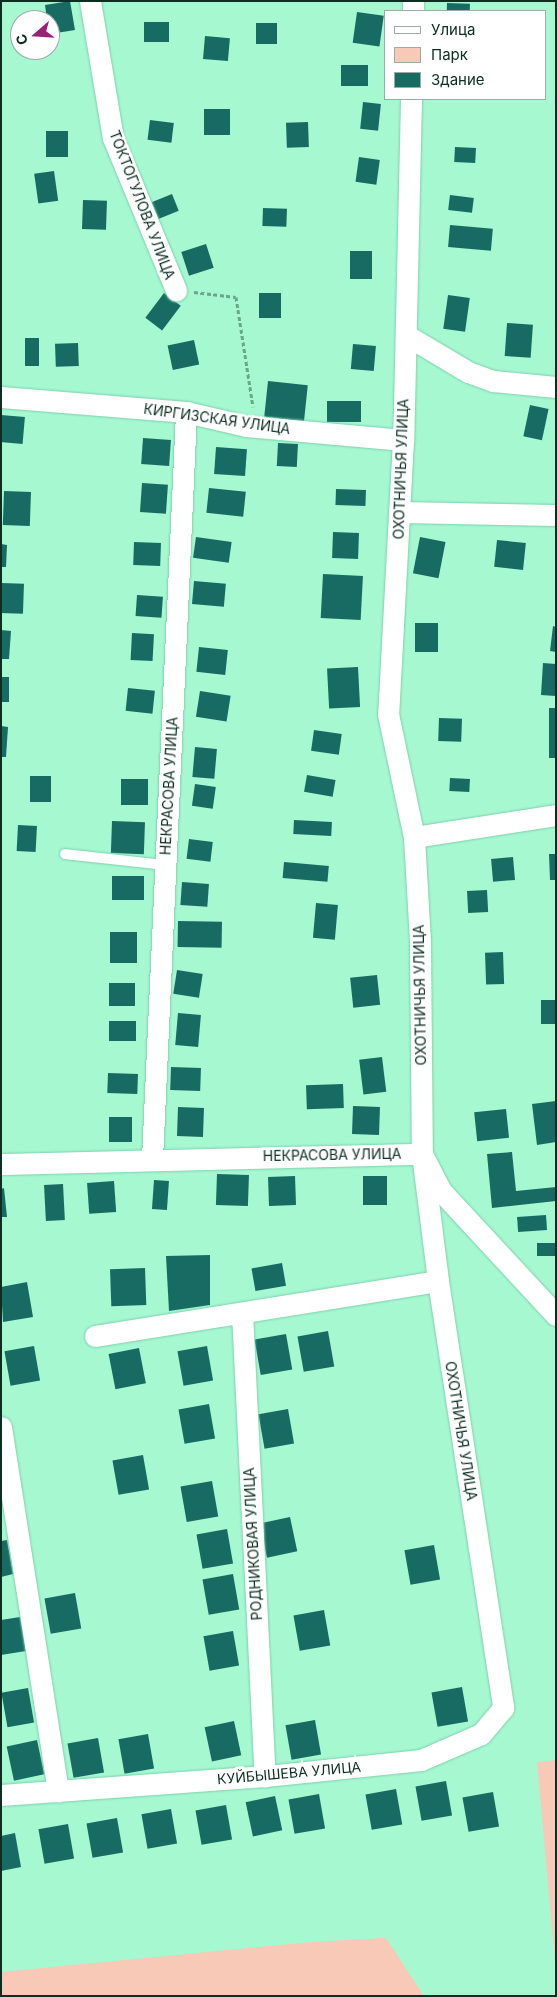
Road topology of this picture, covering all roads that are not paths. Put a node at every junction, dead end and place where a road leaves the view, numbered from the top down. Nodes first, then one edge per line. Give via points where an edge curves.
1 (90, 1) edge
2 (411, 100) edge
3 (176, 290) road end
4 (406, 336) junction
5 (556, 387) edge
6 (1, 396) edge
7 (186, 412) junction
8 (403, 440) junction
9 (399, 512) junction
10 (555, 514) edge
11 (556, 815) edge
12 (414, 837) junction
13 (65, 854) dead end
14 (165, 865) junction
15 (422, 1154) junction
16 (152, 1159) junction
17 (1, 1164) edge
18 (438, 1281) junction
19 (242, 1313) junction
20 (556, 1315) edge
21 (94, 1336) dead end
22 (1, 1427) edge
23 (503, 1708) joint
24 (265, 1776) junction
25 (58, 1792) junction
26 (1, 1795) edge

1 - 3 street, ТОКТОГУЛОВА УЛИЦА via 113,138
2 - 4 street, ОХОТНИЧЬЯ УЛИЦА
4 - 5 street via 468,372 493,381
4 - 8 street, ОХОТНИЧЬЯ УЛИЦА
6 - 7 street, КИРГИЗСКАЯ УЛИЦА
7 - 8 street, КИРГИЗСКАЯ УЛИЦА via 256,427
7 - 14 street, НЕКРАСОВА УЛИЦА
8 - 9 street, ОХОТНИЧЬЯ УЛИЦА
9 - 10 street
9 - 12 street, ОХОТНИЧЬЯ УЛИЦА via 388,714
11 - 12 street
12 - 15 street, ОХОТНИЧЬЯ УЛИЦА via 420,941
13 - 14 lane
14 - 16 street, НЕКРАСОВА УЛИЦА
15 - 16 street, НЕКРАСОВА УЛИЦА
15 - 18 street, ОХОТНИЧЬЯ УЛИЦА
15 - 20 street, ОХОТНИЧЬЯ УЛИЦА via 441,1191
16 - 17 street, НЕКРАСОВА УЛИЦА
18 - 19 street
18 - 23 street, ОХОТНИЧЬЯ УЛИЦА
19 - 21 street
19 - 24 street, РОДНИКОВАЯ УЛИЦА
22 - 25 street
23 - 24 street, КУЙБЫШЕВА УЛИЦА via 481,1734 421,1760
24 - 25 street, КУЙБЫШЕВА УЛИЦА
25 - 26 street, КУЙБЫШЕВА УЛИЦА

